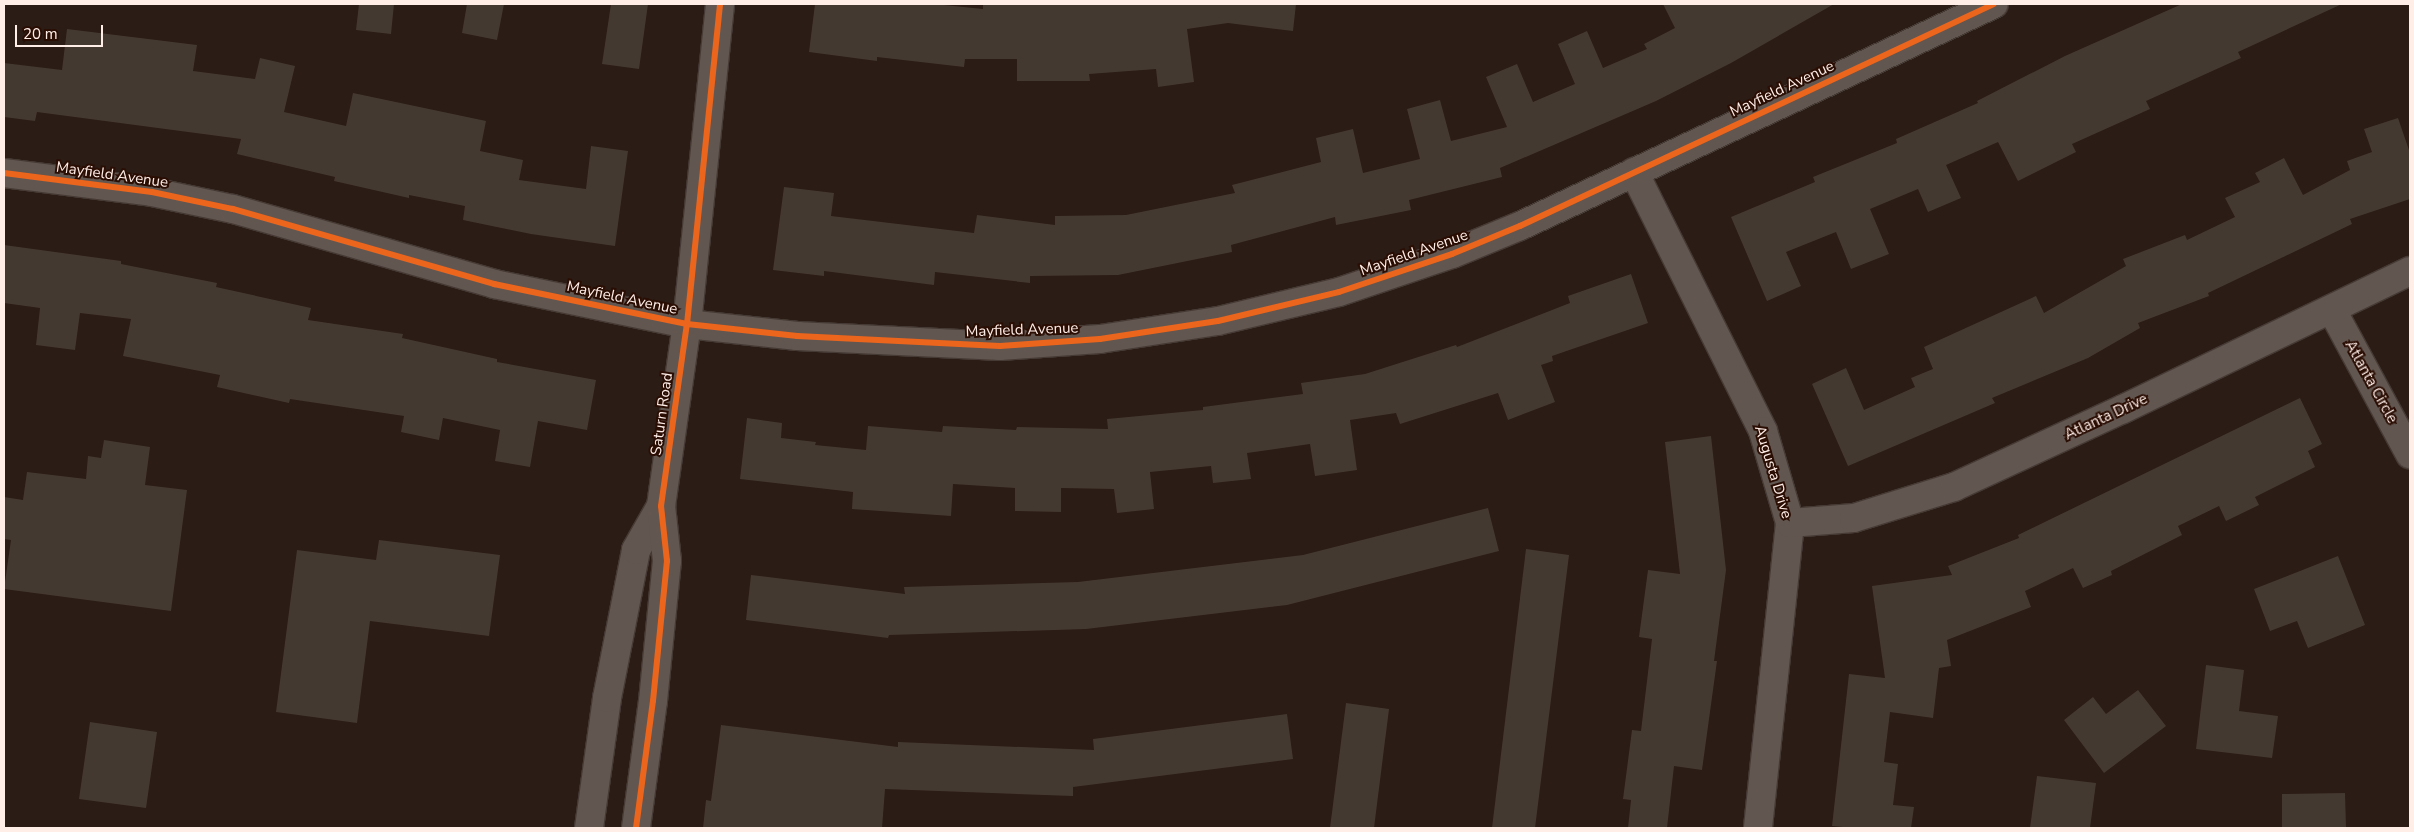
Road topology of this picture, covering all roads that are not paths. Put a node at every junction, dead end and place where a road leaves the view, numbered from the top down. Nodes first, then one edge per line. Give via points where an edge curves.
1 (720, 4) edge
2 (1994, 4) edge
3 (4, 172) edge
4 (1634, 172) junction
5 (2410, 271) edge
6 (2332, 310) junction
7 (687, 324) junction
8 (2410, 454) edge
9 (662, 506) junction
10 (1790, 523) junction
11 (589, 828) edge
12 (636, 828) edge
13 (1758, 828) edge

1 - 7 street, Saturn Road
2 - 4 street, Mayfield Avenue
3 - 7 street, Mayfield Avenue via 152,192 233,209 494,284
4 - 7 street, Mayfield Avenue via 1452,254 1339,292 1218,321 1100,339 1000,346 797,336
4 - 10 street, Augusta Drive via 1763,431
5 - 6 street, Atlanta Drive
6 - 8 street, Atlanta Circle
6 - 10 street, Atlanta Drive via 1954,487 1854,518
7 - 9 street, Saturn Road
9 - 11 street, Saturn Road via 636,550 607,698
9 - 12 street, Saturn Road via 667,561
10 - 13 street, Augusta Drive

